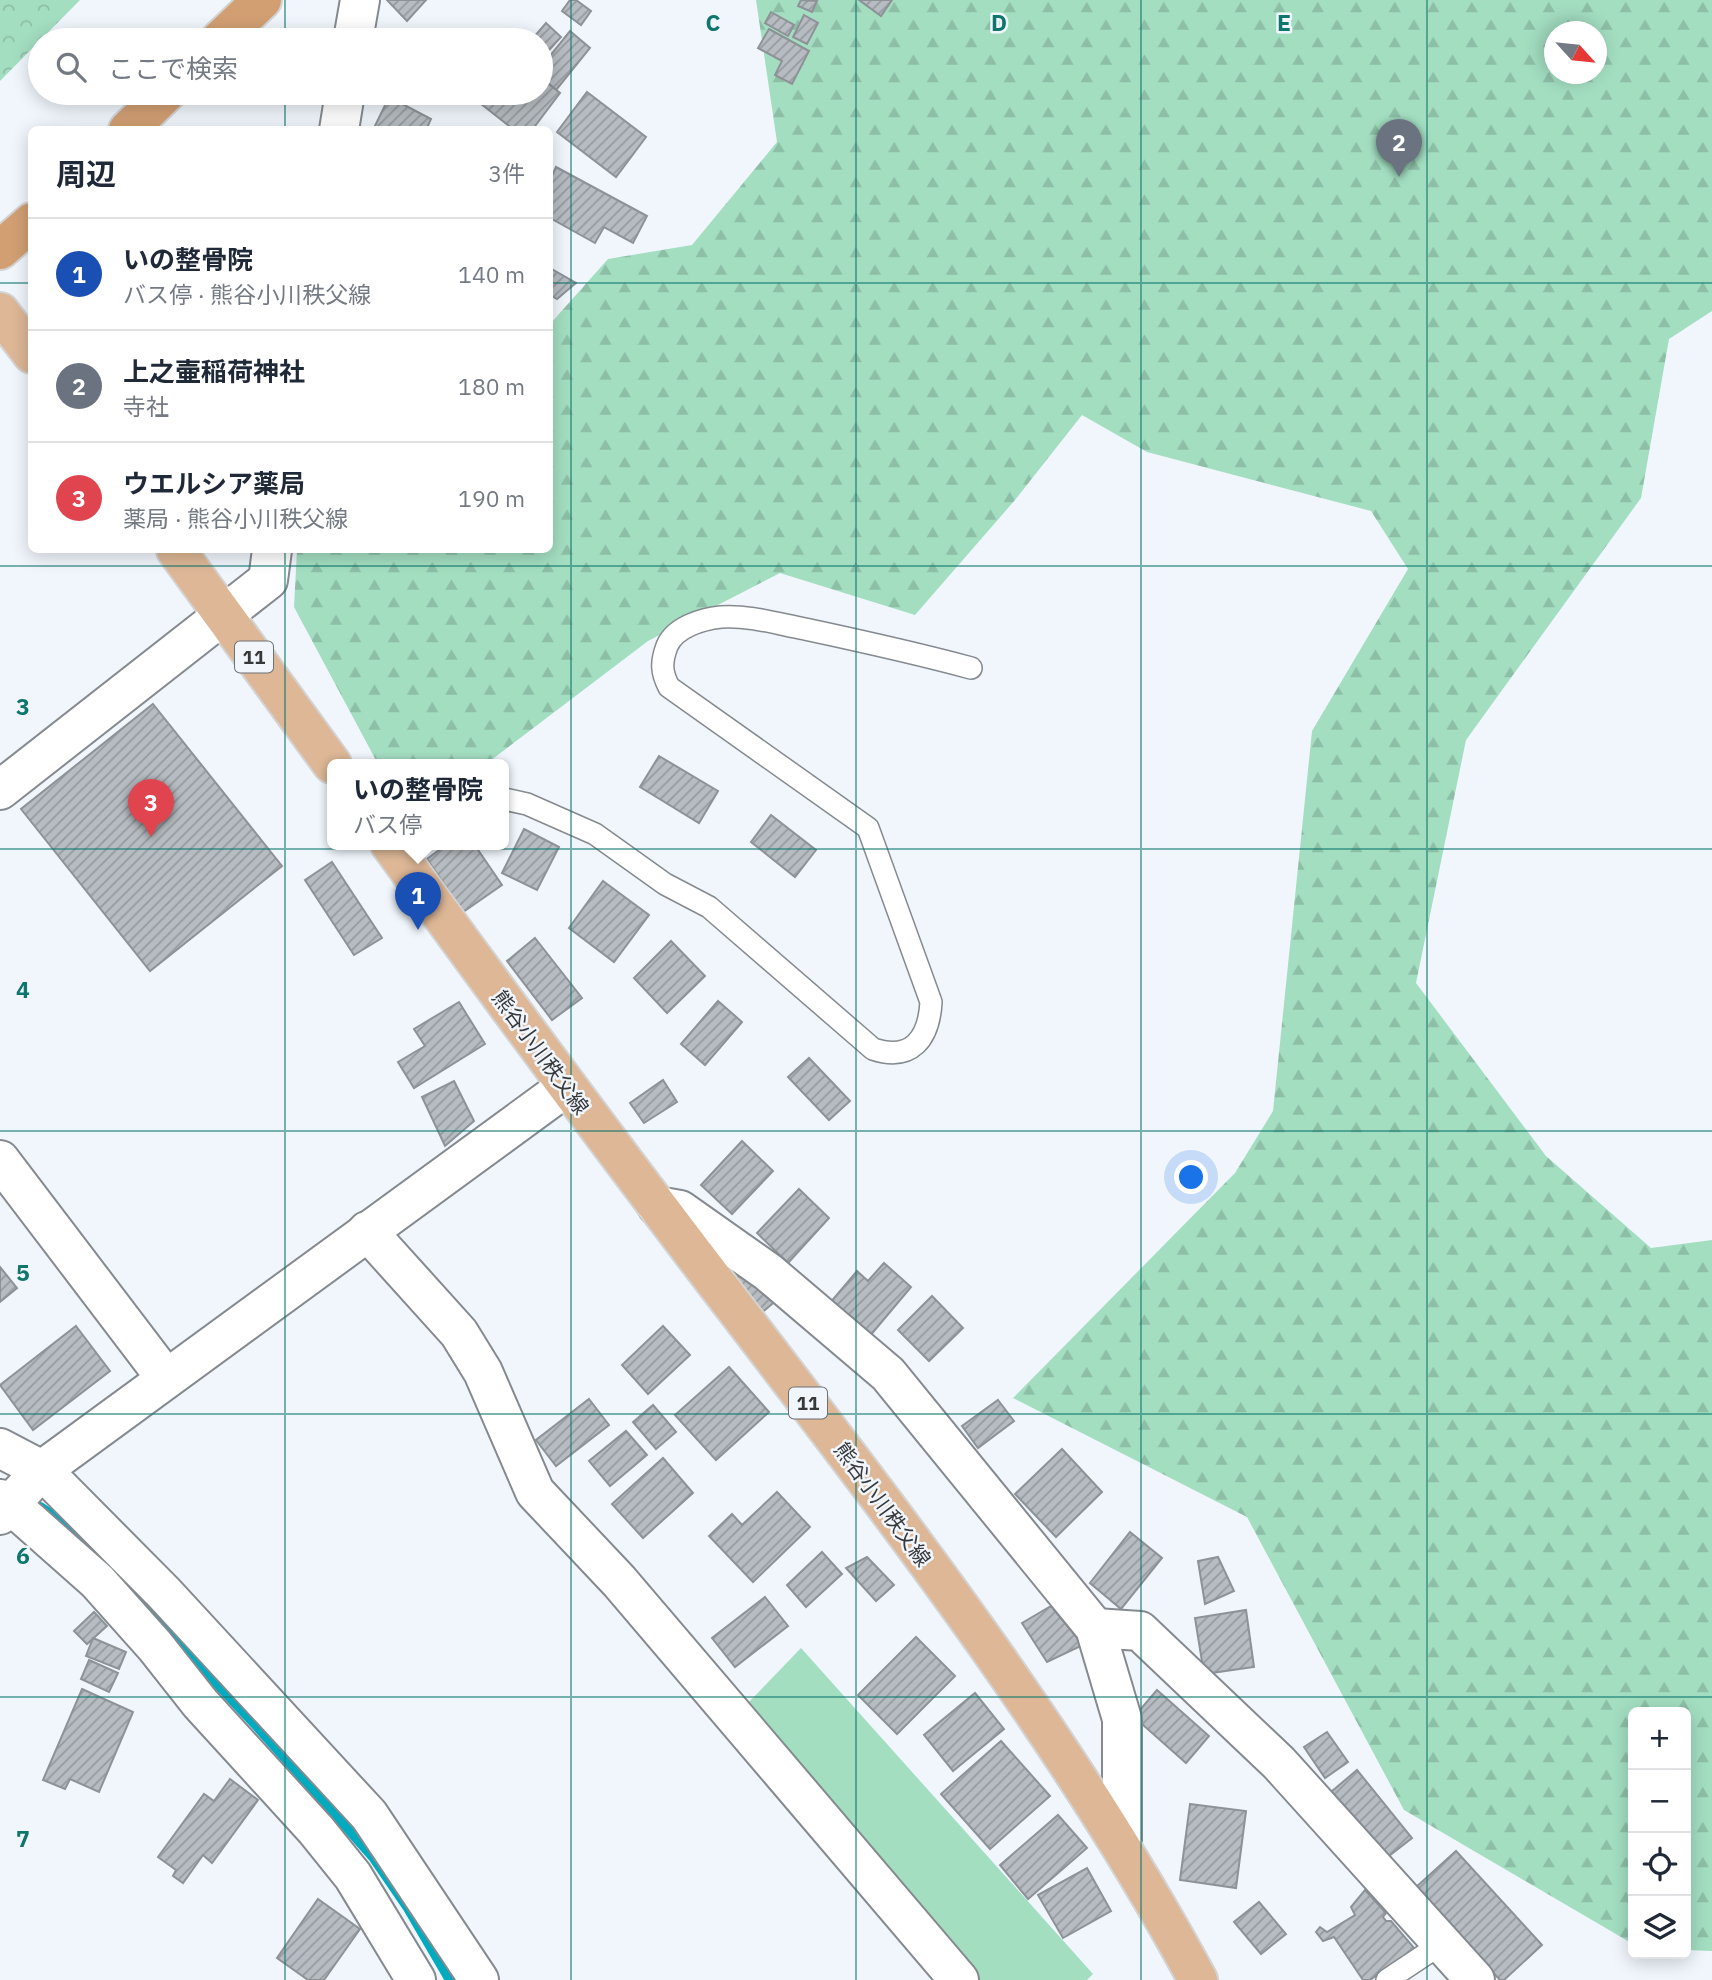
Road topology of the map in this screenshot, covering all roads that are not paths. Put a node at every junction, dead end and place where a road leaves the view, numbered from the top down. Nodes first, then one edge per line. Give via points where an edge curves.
1 (262, 0) edge
2 (359, 0) edge
3 (233, 28) edge
4 (355, 28) edge
5 (154, 105) edge
6 (343, 105) edge
7 (132, 126) edge
8 (340, 126) edge
9 (28, 226) edge
10 (0, 250) edge
11 (0, 312) edge
12 (28, 349) edge
13 (178, 553) edge
14 (272, 553) edge
15 (225, 616) junction
16 (971, 668) dead end
17 (328, 759) edge
18 (0, 790) edge
19 (509, 800) edge
20 (402, 850) edge
21 (566, 1087) junction
22 (0, 1160) edge
23 (657, 1206) junction
24 (367, 1231) junction
25 (165, 1377) junction
26 (0, 1448) edge
27 (42, 1470) junction
28 (3, 1506) edge
29 (1095, 1628) junction
30 (1122, 1846) junction
31 (1441, 1944) junction
32 (416, 1980) edge
33 (479, 1980) edge
34 (959, 1980) edge
35 (1198, 1980) edge
36 (1387, 1980) edge
37 (1475, 1980) edge

1 - 3 highway
2 - 4 street
5 - 7 highway
6 - 8 street
9 - 10 highway
11 - 12 main road
13 - 15 main road, 11
14 - 15 street via 268,580
15 - 17 main road, 11
15 - 18 street
16 - 19 lane via 903,649 722,617 680,631 663,658 661,672 668,687 868,828 931,1002 930,1024 921,1040 907,1050 890,1054 873,1049 709,907 665,884 595,835
20 - 21 main road, 熊谷小川秩父線 / 11
21 - 23 main road, 熊谷小川秩父線 / 11
21 - 24 street
22 - 25 street
23 - 29 street via 680,1210 768,1272 888,1374
23 - 30 main road, 熊谷小川秩父線 / 11 via 1046,1727
24 - 25 street
24 - 34 street via 459,1333 483,1372 535,1492 619,1581
25 - 27 street
26 - 27 street
27 - 28 street
27 - 33 street via 164,1593 369,1815
28 - 32 street via 97,1581 316,1830 353,1876
29 - 30 street via 1122,1719
29 - 31 street via 1140,1631 1279,1763
30 - 35 main road, 熊谷小川秩父線 / 11
31 - 36 lane
31 - 37 street

